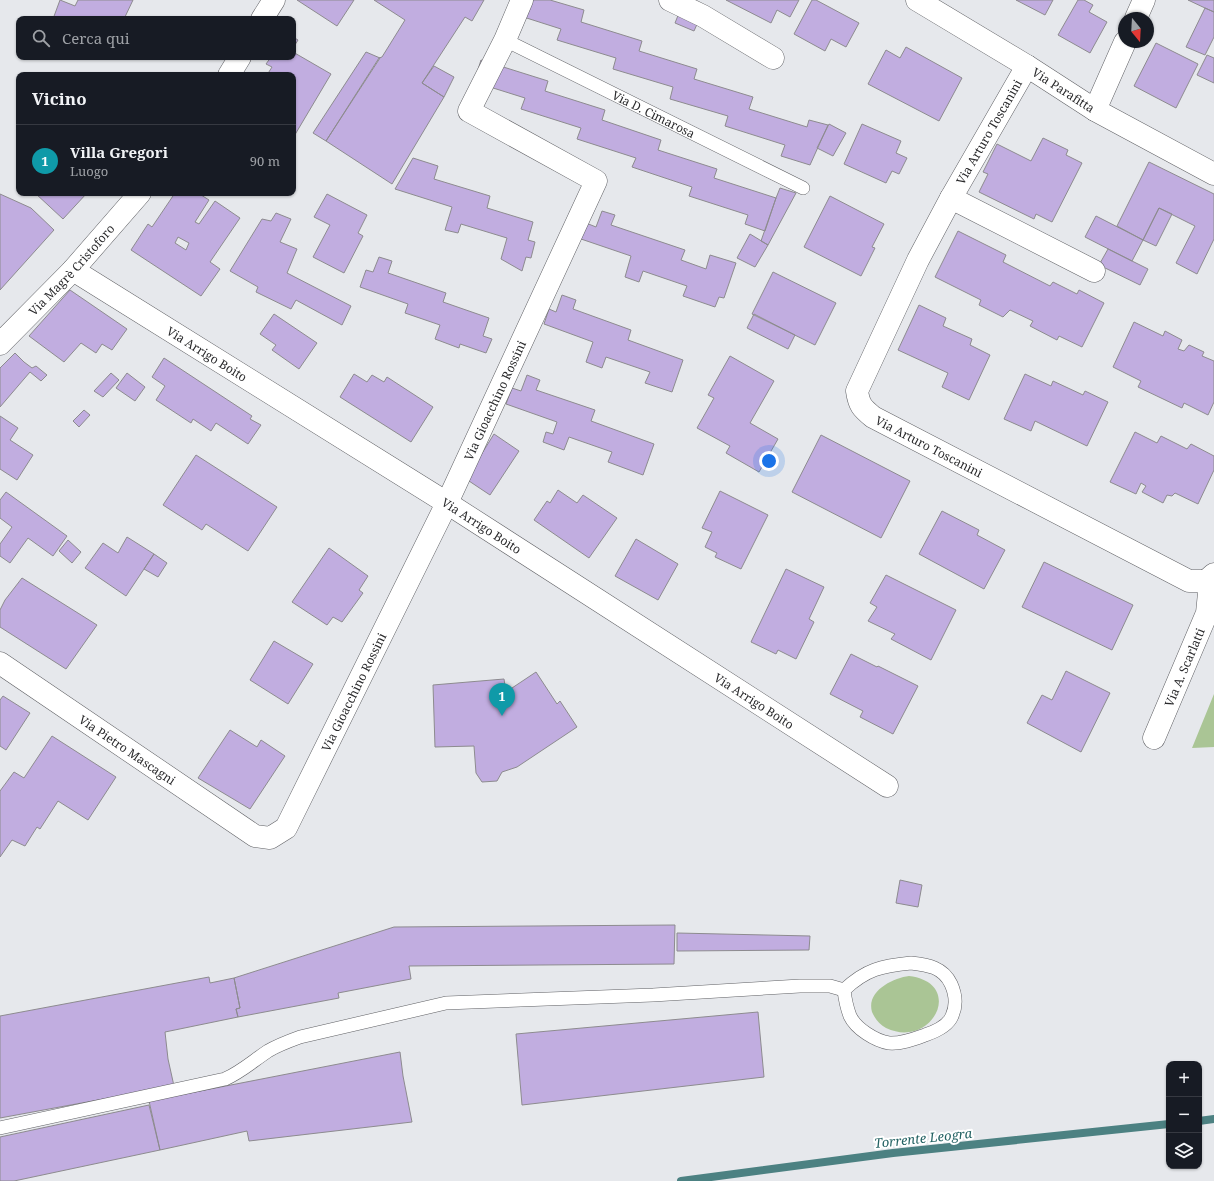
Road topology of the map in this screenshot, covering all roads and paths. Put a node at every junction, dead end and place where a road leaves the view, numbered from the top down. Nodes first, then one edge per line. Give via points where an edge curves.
1 (274, 0) edge
2 (522, 0) edge
3 (670, 0) edge
4 (917, 0) edge
5 (1144, 0) edge
6 (707, 8) edge
7 (1139, 12) edge
8 (264, 16) edge
9 (505, 40) junction
10 (1122, 48) edge
11 (773, 58) dead end
12 (238, 60) edge
13 (1027, 66) junction
14 (231, 72) edge
15 (1095, 110) junction
16 (1214, 174) edge
17 (803, 188) dead end
18 (137, 196) edge
19 (950, 198) junction
20 (73, 270) junction
21 (1094, 271) dead end
22 (0, 344) edge
23 (447, 503) junction
24 (1210, 578) edge
25 (0, 663) edge
26 (1154, 738) dead end
27 (887, 786) dead end
28 (255, 836) joint
29 (844, 990) junction
30 (0, 1128) edge

1 - 8 street
2 - 9 street, Via Gioacchino Rossini
3 - 6 street
4 - 13 street, Via Parafitta
5 - 7 street
6 - 11 street
9 - 17 lane, Via D. Cimarosa
9 - 23 street, Via Gioacchino Rossini via 469,111 596,180
10 - 15 street
12 - 14 street
13 - 15 street, Via Parafitta
13 - 19 street, Via Arturo Toscanini
15 - 16 street, Via Parafitta
18 - 20 street, Via Magrè Cristoforo
19 - 21 street, Via Arturo Toscanini
19 - 24 street, Via Arturo Toscanini via 857,391 862,408 873,417 1189,581
20 - 22 street, Via Magrè Cristoforo
20 - 23 street, Via Arrigo Boito
23 - 27 street, Via Arrigo Boito
23 - 28 street, Via Gioacchino Rossini via 286,828 270,838
24 - 26 street, Via A. Scarlatti via 1207,613
25 - 28 street, Via Pietro Mascagni
29 - 29 lane via 851,1018 876,1040 890,1043 911,1040 942,1027 952,1018 956,1003 948,978 938,968 926,964 910,963 873,969
29 - 30 lane via 830,986 800,986 446,1003 282,1043 225,1079

